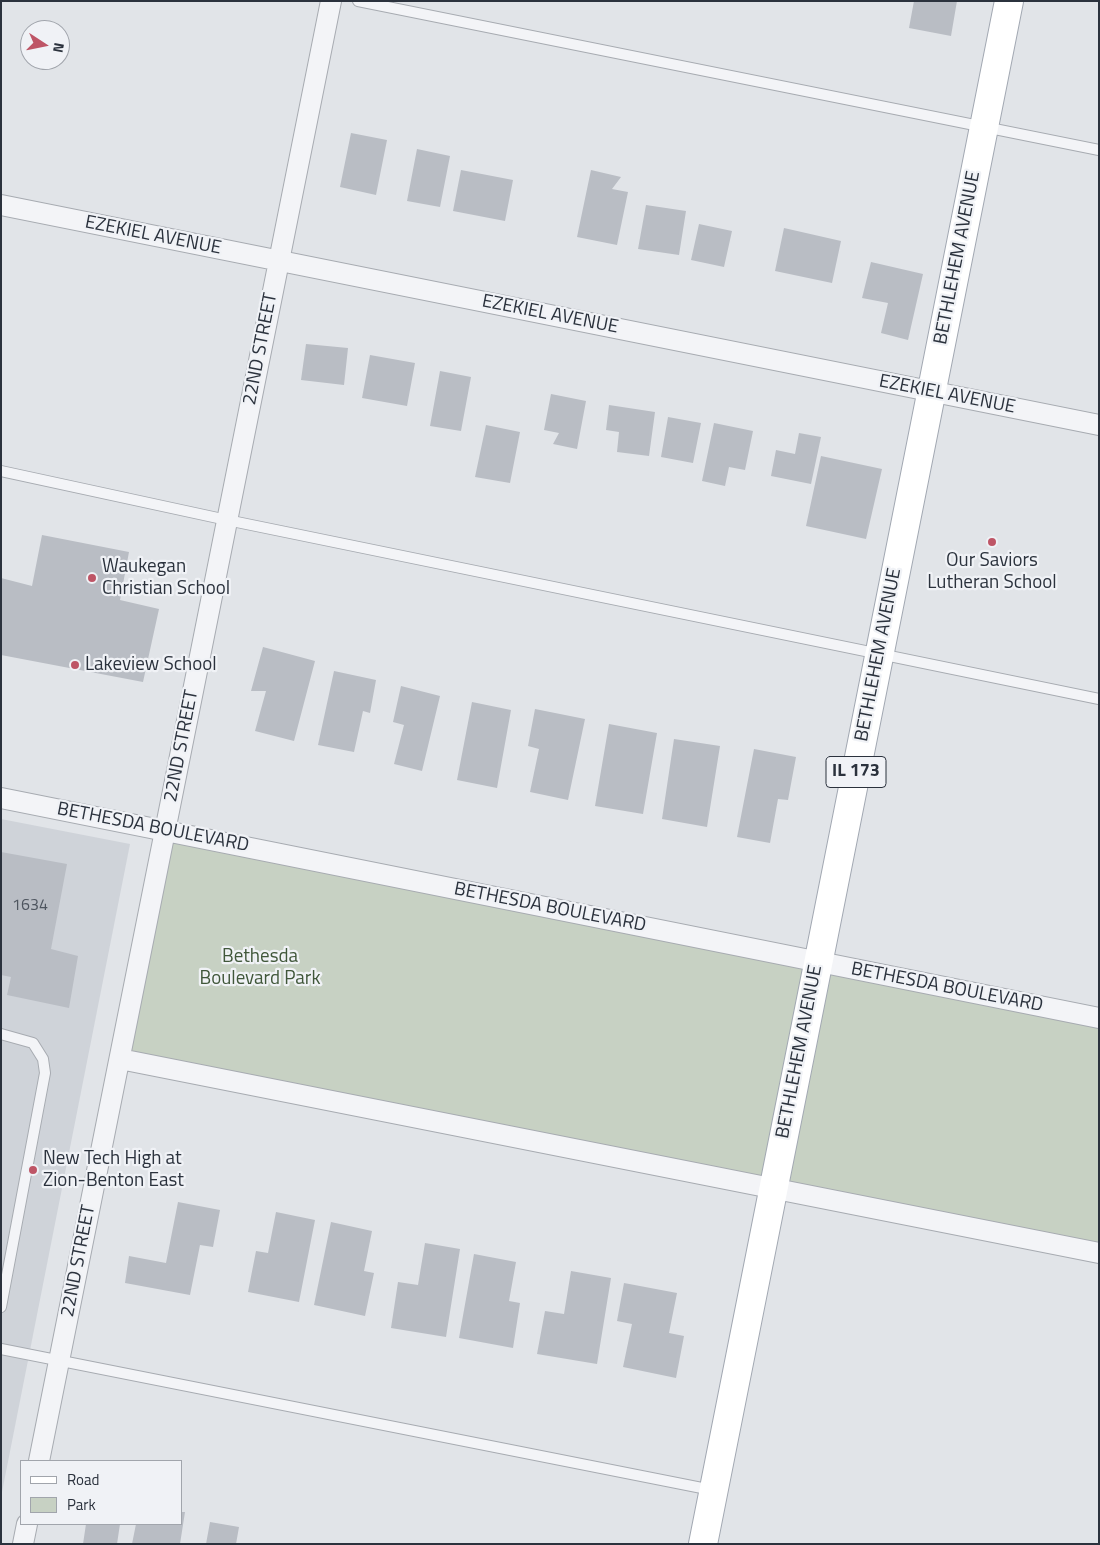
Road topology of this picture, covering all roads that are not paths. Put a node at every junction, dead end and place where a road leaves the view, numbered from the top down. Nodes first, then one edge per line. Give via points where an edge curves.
1 (331, 1) edge
2 (358, 1) edge
3 (1009, 1) edge
4 (984, 127) junction
5 (1099, 150) edge
6 (1, 205) edge
7 (279, 261) junction
8 (932, 392) junction
9 (1099, 425) edge
10 (1, 471) edge
11 (227, 520) junction
12 (879, 654) junction
13 (1099, 699) edge
14 (1, 798) edge
15 (166, 831) junction
16 (818, 962) junction
17 (1099, 1018) edge
18 (1, 1034) edge
19 (120, 1059) junction
20 (773, 1189) junction
21 (1099, 1253) edge
22 (1, 1307) edge
23 (1, 1349) edge
24 (59, 1362) junction
25 (39, 1460) edge
26 (713, 1490) junction
27 (27, 1525) edge
28 (23, 1544) edge
29 (702, 1544) edge

1 - 7 street, 22ND STREET
2 - 4 lane
3 - 4 main road, BETHLEHEM AVENUE / IL 173
4 - 5 lane
4 - 8 main road, BETHLEHEM AVENUE / IL 173
6 - 7 street, EZEKIEL AVENUE
7 - 8 street, EZEKIEL AVENUE
7 - 11 street, 22ND STREET
8 - 9 street, EZEKIEL AVENUE
8 - 12 main road, BETHLEHEM AVENUE / IL 173
10 - 11 lane
11 - 12 lane
11 - 15 street, 22ND STREET
12 - 13 lane
12 - 16 main road, BETHLEHEM AVENUE / IL 173
14 - 15 street, BETHESDA BOULEVARD
15 - 16 street, BETHESDA BOULEVARD
15 - 19 street, 22ND STREET
16 - 17 street, BETHESDA BOULEVARD
16 - 20 main road, BETHLEHEM AVENUE / IL 173
18 - 22 lane via 33,1043 43,1060 45,1073
19 - 20 street
19 - 24 street, 22ND STREET
20 - 21 street
20 - 26 main road, BETHLEHEM AVENUE / IL 173
23 - 24 lane
24 - 25 street, 22ND STREET
24 - 26 lane
26 - 29 main road, BETHLEHEM AVENUE / IL 173
27 - 28 street

